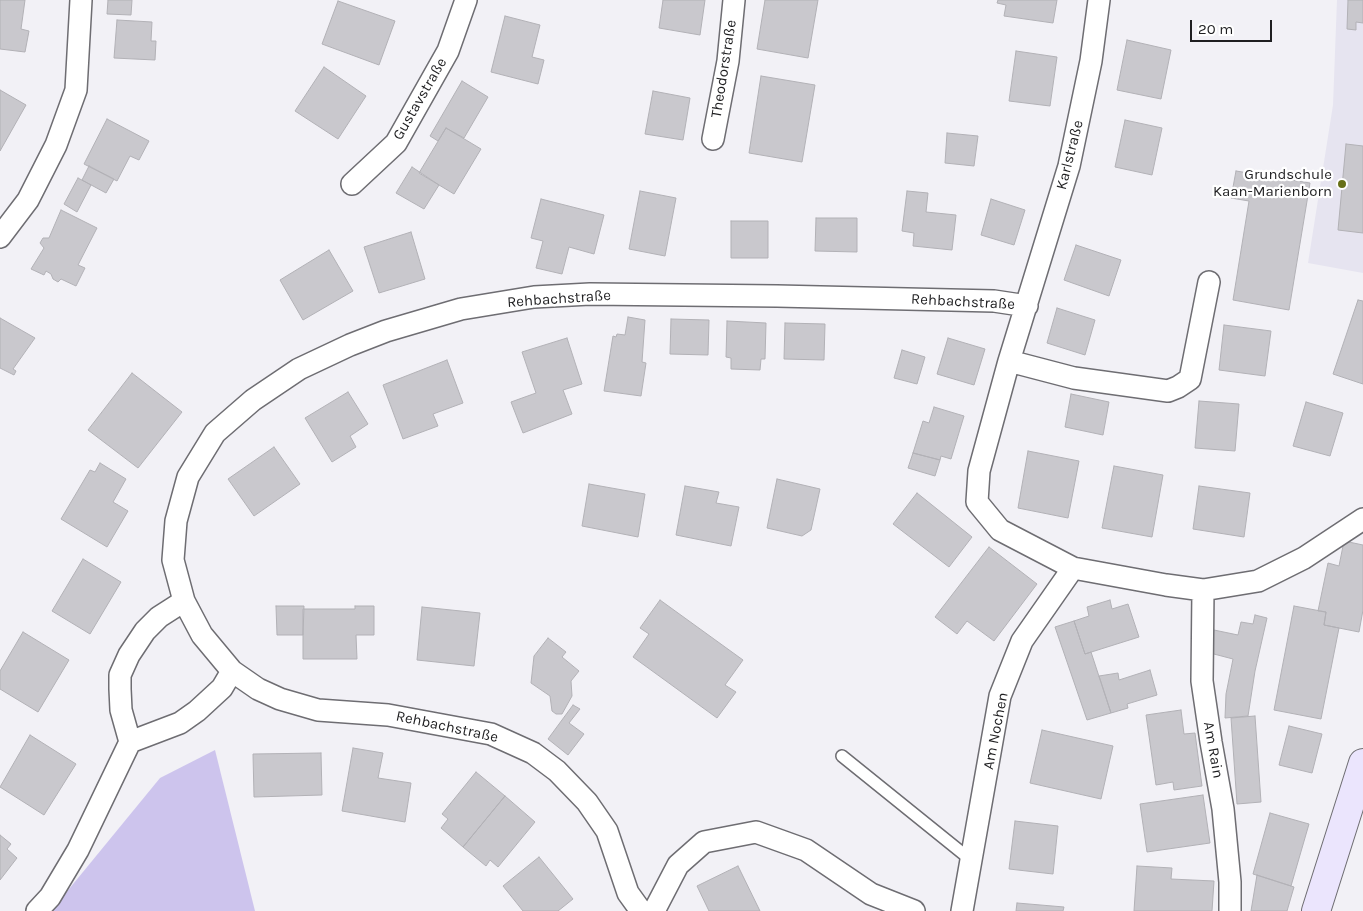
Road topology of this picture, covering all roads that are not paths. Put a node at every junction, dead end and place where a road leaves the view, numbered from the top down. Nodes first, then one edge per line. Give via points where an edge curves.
1 (81, 0) edge
2 (466, 0) edge
3 (734, 0) edge
4 (1099, 0) edge
5 (713, 139) dead end
6 (352, 184) dead end
7 (0, 237) edge
8 (1209, 282) dead end
9 (1027, 306) junction
10 (1009, 360) junction
11 (1363, 519) edge
12 (1073, 568) junction
13 (1203, 590) junction
14 (184, 601) junction
15 (232, 671) junction
16 (130, 742) junction
17 (842, 756) dead end
18 (1363, 763) edge
19 (1355, 820) edge
20 (972, 860) junction
21 (37, 911) edge
22 (641, 911) edge
23 (654, 911) edge
24 (914, 911) edge
25 (962, 911) edge
26 (1230, 911) edge
27 (1316, 911) edge

1 - 7 street via 76,90 56,145 28,200
2 - 6 street, Gustavstraße via 448,51 396,143
3 - 5 street, Theodorstraße via 728,61
4 - 9 street, Karlstraße via 1091,62 1069,166
8 - 10 street via 1190,379 1168,391 1074,378
9 - 10 street, Rehbachstraße
9 - 14 street, Rehbachstraße via 994,300 590,294 534,297 461,310 386,331 299,369 253,400 215,433 188,477 176,521 173,560
10 - 12 street, Rehbachstraße via 979,471 977,502 1000,530
11 - 13 street, Rehbachstraße via 1304,558 1258,581
12 - 13 street, Rehbachstraße
12 - 20 street, Am Nochen via 1022,641 1000,696
13 - 26 street, Am Rain via 1202,681 1223,809
14 - 15 street, Rehbachstraße via 202,636
14 - 16 street via 145,631 120,675 121,710
15 - 16 street via 222,688 180,723
15 - 22 street, Rehbachstraße via 280,699 318,710 388,715 483,732 533,753 557,771 587,802 607,831 628,893
16 - 21 street via 78,850 50,897
17 - 20 lane
18 - 19 main road
19 - 27 main road
20 - 25 street, Am Nochen
23 - 24 street via 678,865 704,842 756,832 806,850 871,894

